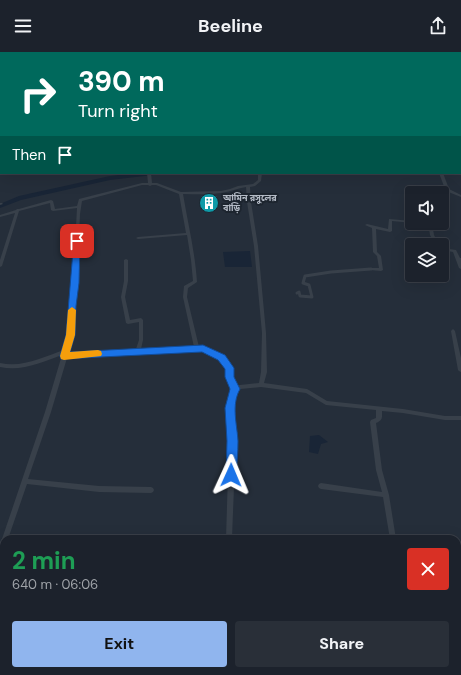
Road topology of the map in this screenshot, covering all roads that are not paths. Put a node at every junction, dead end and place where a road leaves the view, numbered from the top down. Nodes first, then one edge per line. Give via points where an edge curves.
1 (149, 174) edge
2 (260, 174) edge
3 (441, 174) edge
4 (150, 184) junction
5 (248, 186) junction
6 (446, 186) edge
7 (449, 191) edge
8 (181, 193) junction
9 (461, 196) edge
10 (79, 207) junction
11 (18, 210) junction
12 (0, 216) edge
13 (405, 221) edge
14 (368, 225) dead end
15 (374, 227) junction
16 (189, 234) junction
17 (138, 238) dead end
18 (449, 251) edge
19 (459, 259) edge
20 (126, 260) dead end
21 (0, 266) edge
22 (461, 268) edge
23 (371, 269) joint
24 (297, 293) dead end
25 (453, 331) dead end
26 (197, 349) junction
27 (138, 351) junction
28 (65, 354) junction
29 (0, 365) edge
30 (461, 370) edge
31 (261, 385) junction
32 (235, 389) junction
33 (379, 408) junction
34 (461, 418) edge
35 (25, 481) junction
36 (321, 486) dead end
37 (151, 490) dead end
38 (386, 495) junction
39 (6, 535) edge
40 (229, 535) edge
41 (392, 535) edge

1 - 4 street
2 - 5 street via 260,180
3 - 6 street
4 - 8 street
4 - 10 street via 88,197 80,200
5 - 8 street via 221,192
5 - 31 street via 264,333 264,372
7 - 9 street
8 - 16 street
10 - 11 street via 53,210 51,201
10 - 28 street via 71,328
11 - 12 street
11 - 21 street
13 - 15 street via 390,220 390,231
14 - 15 street
15 - 23 street via 375,252 380,256 380,270
16 - 17 street
16 - 26 street via 195,282 186,287 185,297
18 - 19 street via 455,252
19 - 22 street
20 - 27 street via 123,297 128,322 141,320
23 - 24 street via 305,276 303,283 309,285 312,296 300,296 299,292
25 - 30 street
26 - 27 street
26 - 32 street via 206,349 226,362
27 - 28 street
28 - 29 street via 24,365
28 - 35 street
31 - 32 street
31 - 33 street via 306,390 326,403
32 - 40 street via 230,408 232,441
33 - 34 street
33 - 38 street via 379,419 373,422 379,470
35 - 37 street via 94,488
35 - 39 street
36 - 38 street
38 - 41 street

